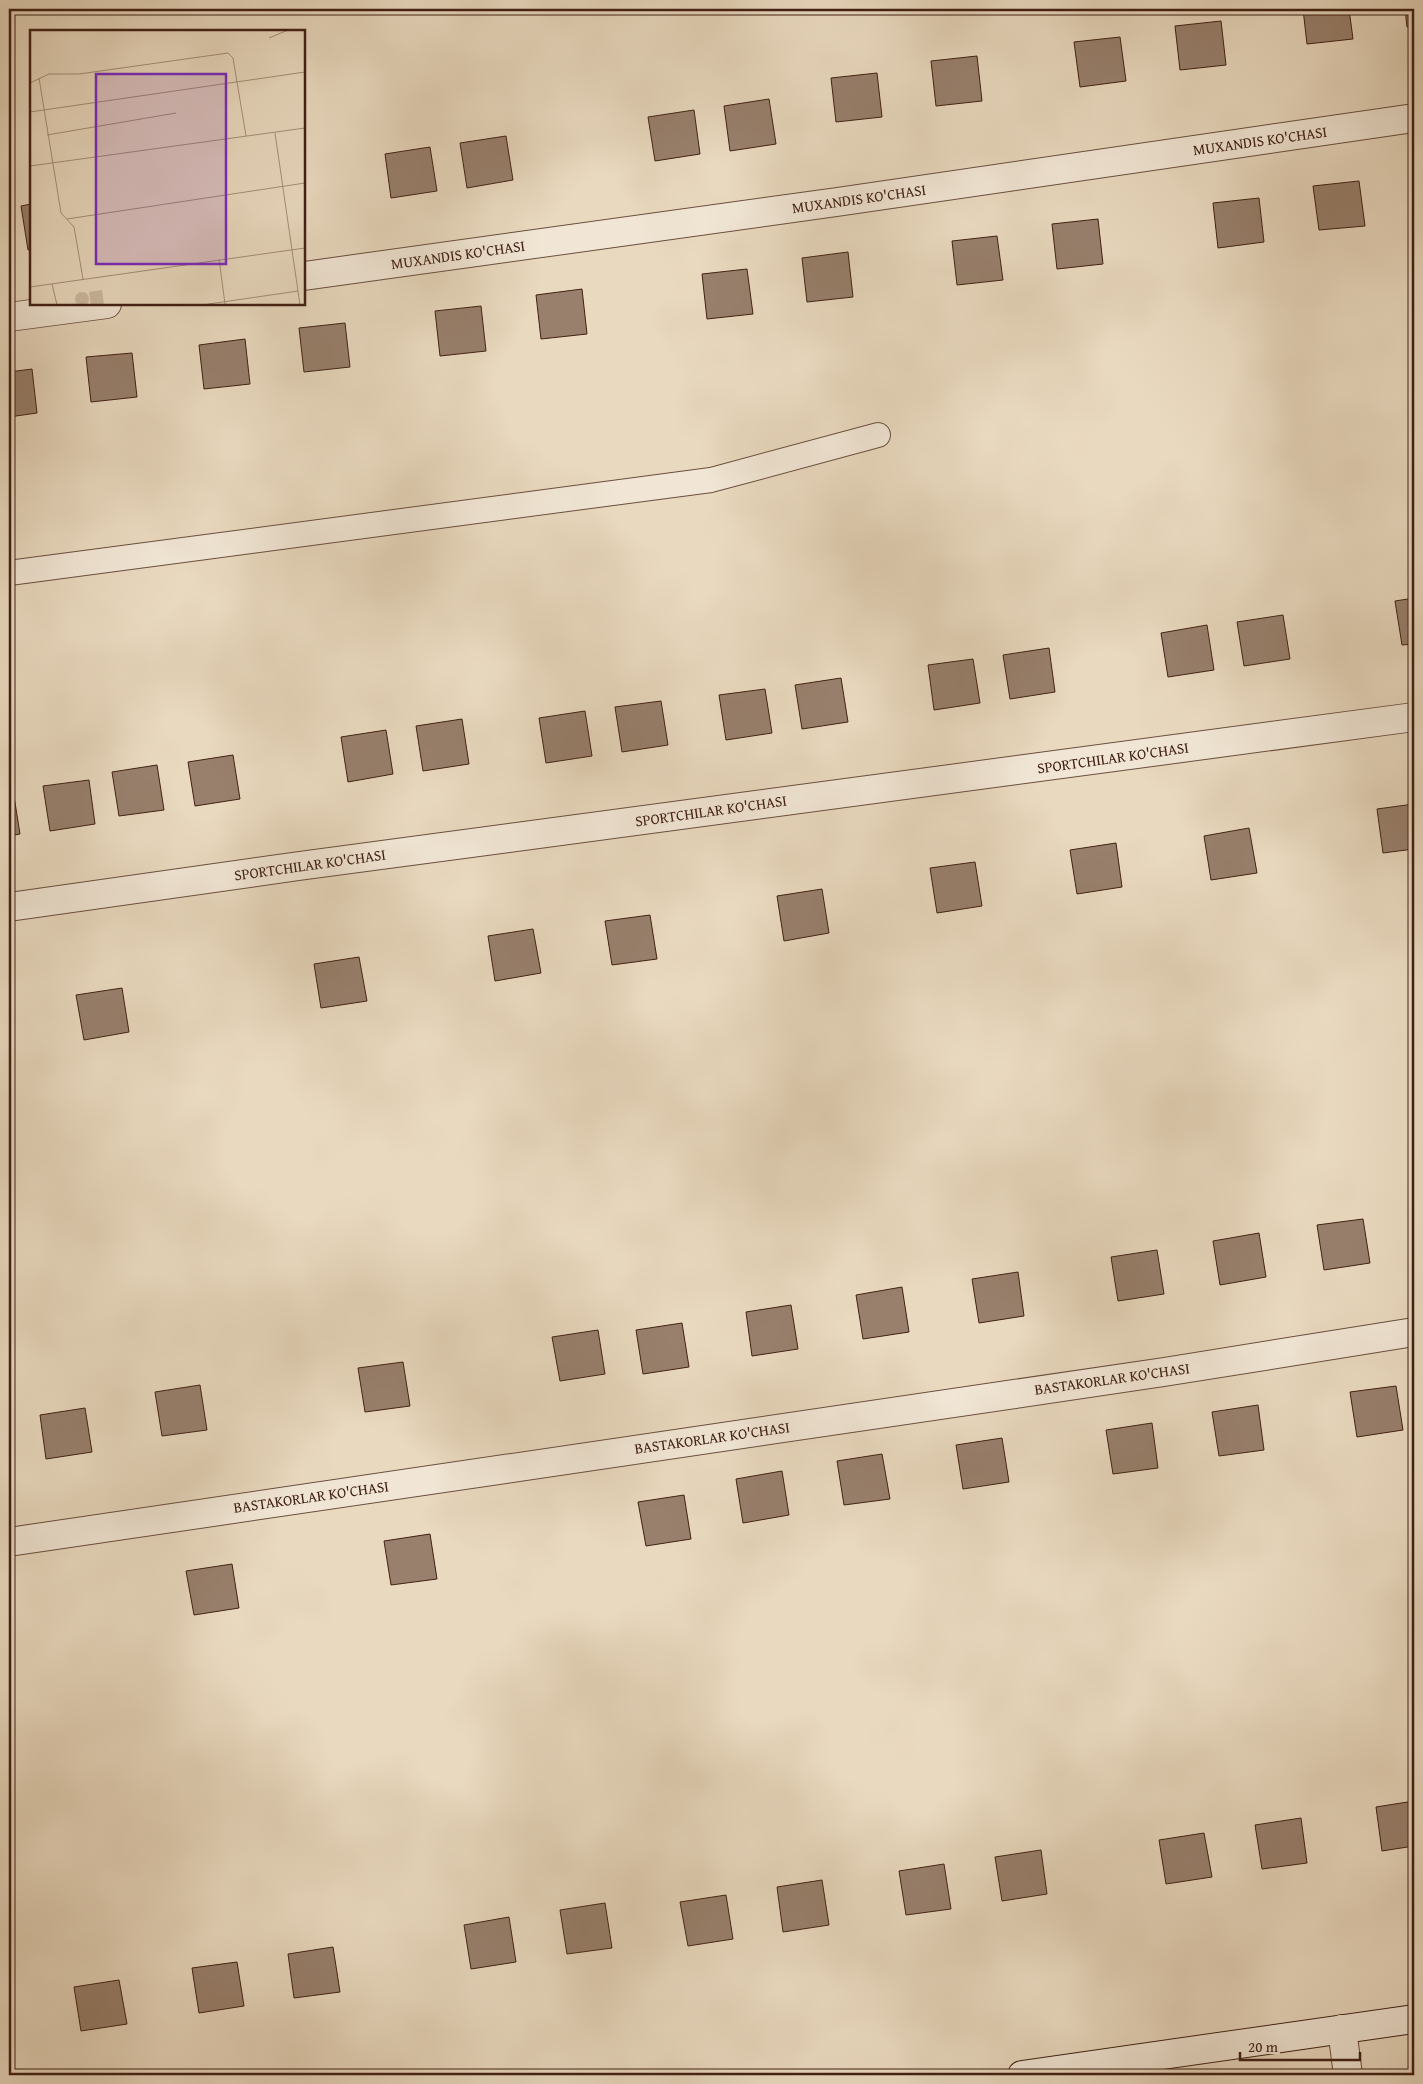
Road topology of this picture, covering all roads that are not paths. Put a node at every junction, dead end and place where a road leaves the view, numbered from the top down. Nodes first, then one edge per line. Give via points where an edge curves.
1 (1414, 118) edge
2 (305, 276) edge
3 (99, 305) edge
4 (9, 317) edge
5 (878, 435) dead end
6 (9, 573) edge
7 (1414, 717) edge
8 (9, 908) edge
9 (1414, 1332) edge
10 (9, 1542) edge
11 (1414, 2020) edge
12 (1342, 2029) junction
13 (1022, 2075) edge
14 (1348, 2075) edge

1 - 2 street, MUXANDIS KO'CHASI via 856,200
3 - 4 street
5 - 6 lane via 711,480
7 - 8 street, SPORTCHILAR KO'CHASI via 299,866
9 - 10 street, BASTAKORLAR KO'CHASI via 1164,1372
11 - 12 street
12 - 13 street
12 - 14 street

